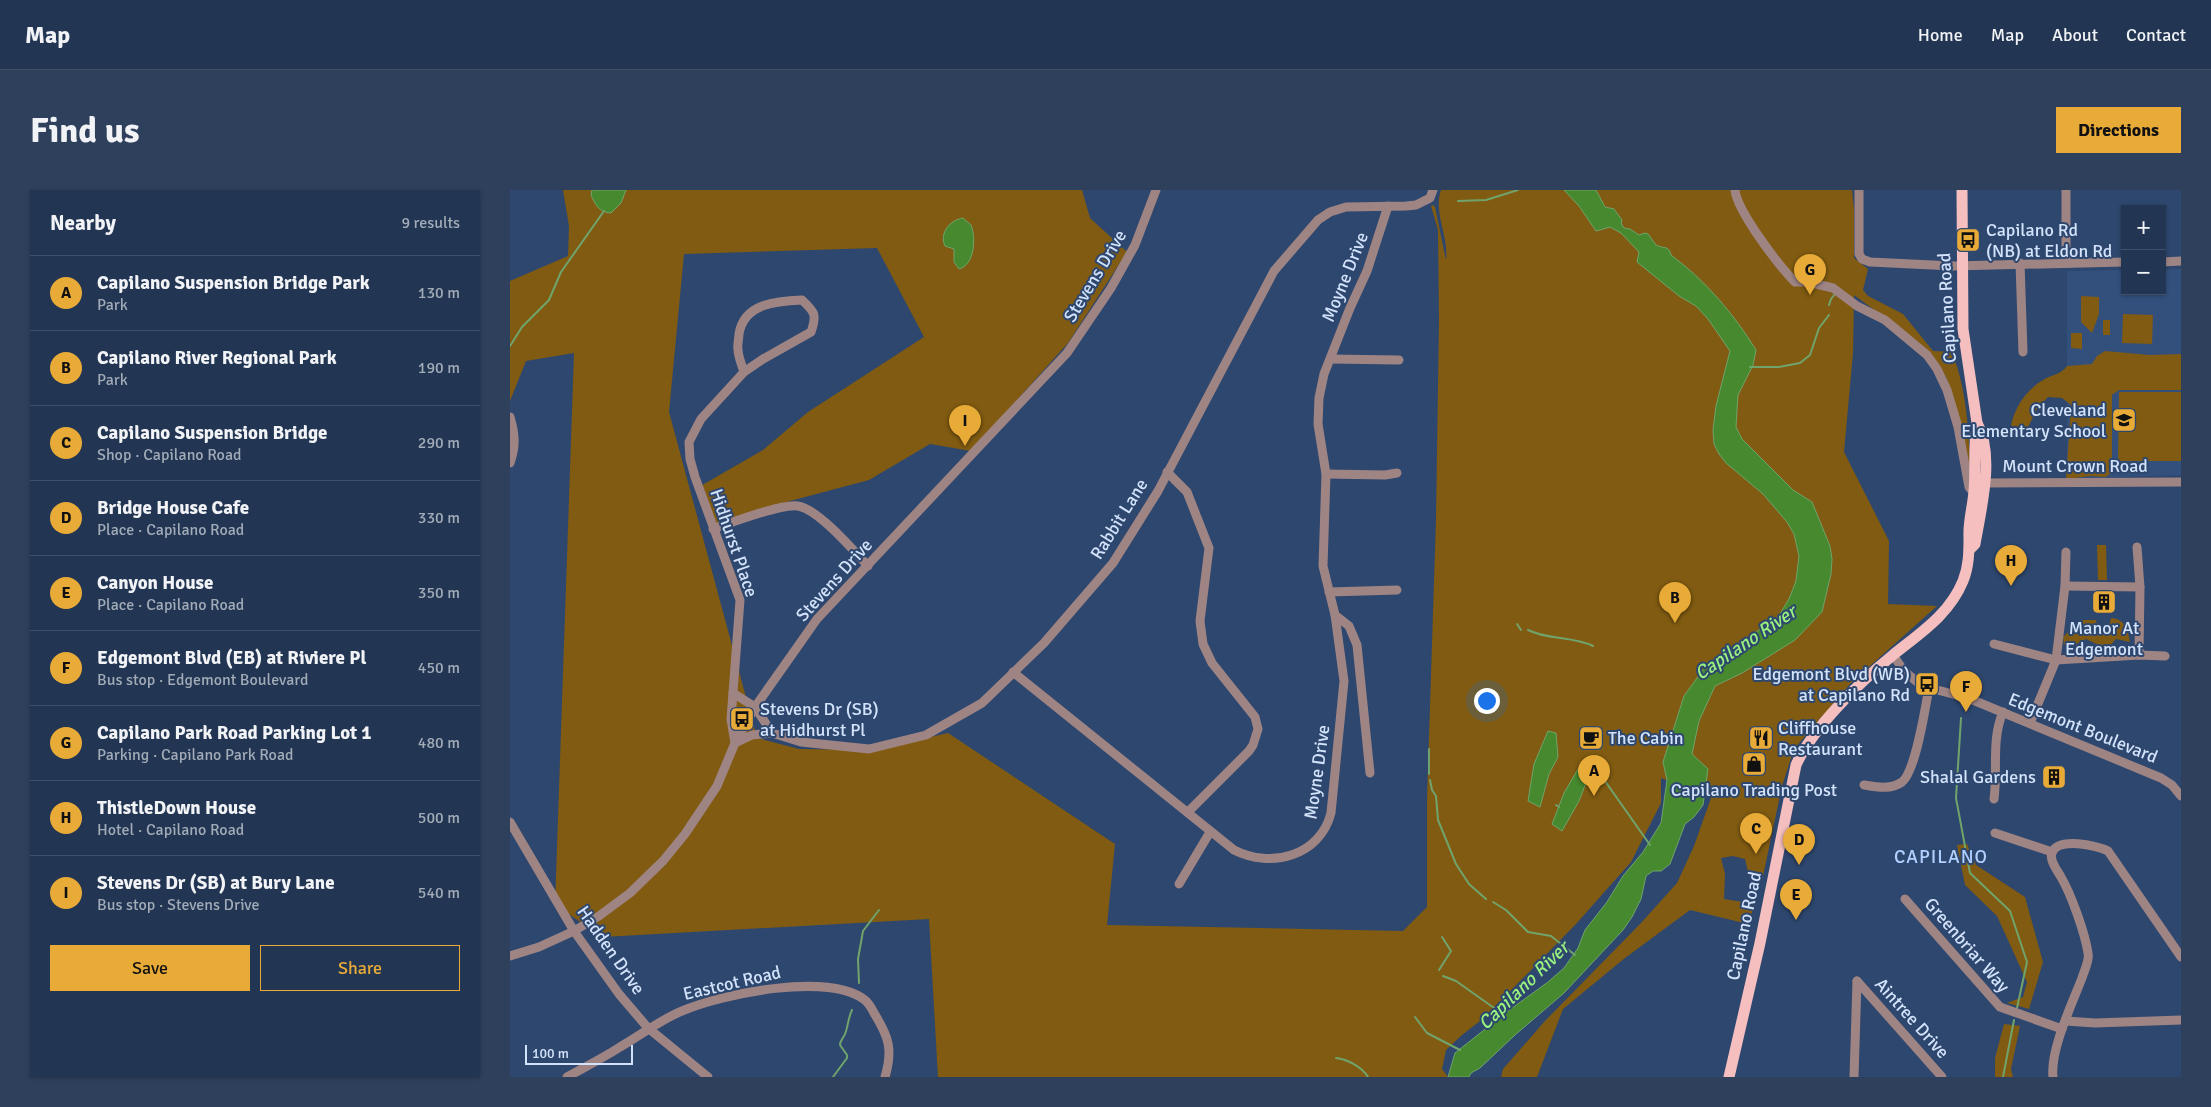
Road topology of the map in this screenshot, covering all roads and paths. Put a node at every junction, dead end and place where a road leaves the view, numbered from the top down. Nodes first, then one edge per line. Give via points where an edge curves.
1 (1156, 190) edge
2 (1433, 190) edge
3 (1735, 190) edge
4 (1858, 190) edge
5 (1962, 190) edge
6 (2066, 190) edge
7 (1388, 206) junction
8 (2181, 261) edge
9 (2121, 262) edge
10 (2166, 262) edge
11 (2020, 263) junction
12 (2066, 263) junction
13 (1962, 266) junction
14 (2023, 352) dead end
15 (1330, 359) junction
16 (1399, 360) dead end
17 (744, 372) junction
18 (510, 417) edge
19 (1977, 423) junction
20 (1975, 451) junction
21 (510, 463) edge
22 (1167, 472) junction
23 (1397, 473) dead end
24 (1326, 474) junction
25 (2181, 482) edge
26 (1985, 483) junction
27 (1974, 493) junction
28 (713, 529) junction
29 (1977, 531) junction
30 (2137, 547) dead end
31 (1970, 549) junction
32 (2066, 552) dead end
33 (868, 566) junction
34 (2065, 586) junction
35 (2140, 587) junction
36 (1397, 590) dead end
37 (1329, 592) junction
38 (1335, 615) junction
39 (1994, 644) dead end
40 (1893, 655) junction
41 (2139, 655) junction
42 (2165, 656) dead end
43 (2056, 660) junction
44 (1013, 672) junction
45 (1929, 688) junction
46 (734, 693) junction
47 (755, 706) junction
48 (2003, 712) junction
49 (2030, 723) junction
50 (772, 733) junction
51 (735, 743) junction
52 (1370, 774) dead end
53 (1864, 785) dead end
54 (2181, 796) edge
55 (1994, 799) dead end
56 (1188, 812) junction
57 (510, 822) edge
58 (1210, 832) junction
59 (1995, 832) dead end
60 (2054, 849) junction
61 (1179, 884) dead end
62 (1906, 899) dead end
63 (574, 931) junction
64 (510, 956) edge
65 (2181, 957) edge
66 (2181, 1020) edge
67 (2064, 1025) junction
68 (648, 1028) junction
69 (567, 1077) edge
70 (708, 1077) edge
71 (885, 1077) edge
72 (1729, 1077) edge
73 (1854, 1077) edge
74 (1942, 1077) edge
75 (2054, 1077) edge

1 - 33 street, Stevens Drive via 1135,245 1111,288 1067,353
2 - 7 street, Rabbit Lane via 1430,198 1416,205
3 - 27 street via 1740,207 1772,256 1795,282 1833,288 1857,306 1885,320 1927,355 1947,390 1958,427 1969,487
4 - 13 street via 1858,254 1862,259 1876,263
5 - 13 main road, Capilano Road
6 - 12 street
7 - 15 street, Moyne Drive via 1367,271
7 - 22 street, Rabbit Lane via 1346,207 1330,212 1318,220 1274,271
8 - 10 street
9 - 12 street
11 - 12 street
11 - 13 street
11 - 14 street
13 - 19 main road, Capilano Road via 1965,352
15 - 16 street
15 - 24 street, Moyne Drive via 1324,374 1319,408
17 - 17 street, Hidhurst Place via 737,348 741,326 747,316 760,306 781,300 802,300 813,310 815,320 810,332
17 - 28 street, Hidhurst Place via 701,419 690,442 694,477
18 - 21 street via 515,448
19 - 20 main road, Capilano Road
19 - 26 main road, Capilano Road via 1982,433
20 - 26 main road via 1981,465 1980,476
20 - 27 main road, Capilano Road
22 - 44 street, Rabbit Lane via 1113,563 1044,643
22 - 56 street via 1187,492 1209,548 1200,621 1203,644 1212,663 1255,716 1258,729 1249,751
23 - 24 street
24 - 37 street, Moyne Drive via 1323,566
25 - 26 street, Mount Crown Road
26 - 27 street, Mount Crown Road
26 - 29 main road, Capilano Road
27 - 29 main road
27 - 31 main road, Capilano Road via 1968,536
28 - 33 street via 770,510 798,505 814,512
28 - 46 street, Hidhurst Place via 740,600
29 - 31 main road, Capilano Road via 1975,544
30 - 35 street
31 - 40 main road, Capilano Road via 1962,582 1949,606 1935,622
32 - 34 street
33 - 47 street, Stevens Drive via 817,619
34 - 35 street
34 - 43 street
35 - 41 street
36 - 37 street
37 - 38 street, Moyne Drive
38 - 52 street, Moyne Drive via 1349,626 1356,645
38 - 58 street, Moyne Drive via 1344,681 1331,814 1325,830 1314,843 1298,853 1268,860 1243,855
39 - 43 street
40 - 45 street, Edgemont Boulevard via 1912,679
40 - 72 main road, Capilano Road via 1864,680 1824,724 1796,765
41 - 42 street
41 - 43 street
43 - 49 street
44 - 50 street, Rabbit Lane via 982,703 926,735 870,749 801,742
44 - 56 street, Moyne Drive
45 - 48 street, Edgemont Boulevard via 1968,698
45 - 53 street via 1911,771 1902,782 1888,787
46 - 47 street
46 - 51 street, Hidhurst Place via 731,719
47 - 50 street
47 - 51 street, Stevens Drive
48 - 49 street, Edgemont Boulevard
48 - 55 street via 1996,734
49 - 54 street, Edgemont Boulevard via 2161,778
50 - 51 street via 752,735
51 - 63 street, Stevens Drive via 717,786 663,861 630,893
56 - 58 street, Moyne Drive
57 - 63 street, Hadden Drive
58 - 61 street
59 - 60 street
60 - 65 street via 2064,844 2096,845 2108,850
60 - 67 street via 2051,859 2068,888 2089,954
62 - 67 street, Greenbriar Way via 2000,1008
63 - 64 street, Stevens Drive via 540,947
63 - 68 street, Hadden Drive via 618,994
66 - 67 street, Greenbriar Way
67 - 75 street via 2054,1060
68 - 69 street, Eastcot Road
68 - 70 street, Hadden Drive
68 - 71 street, Eastcot Road via 683,1010 778,987 845,990 866,1001 883,1028 891,1057
73 - 74 street, Aintree Drive via 1857,981

